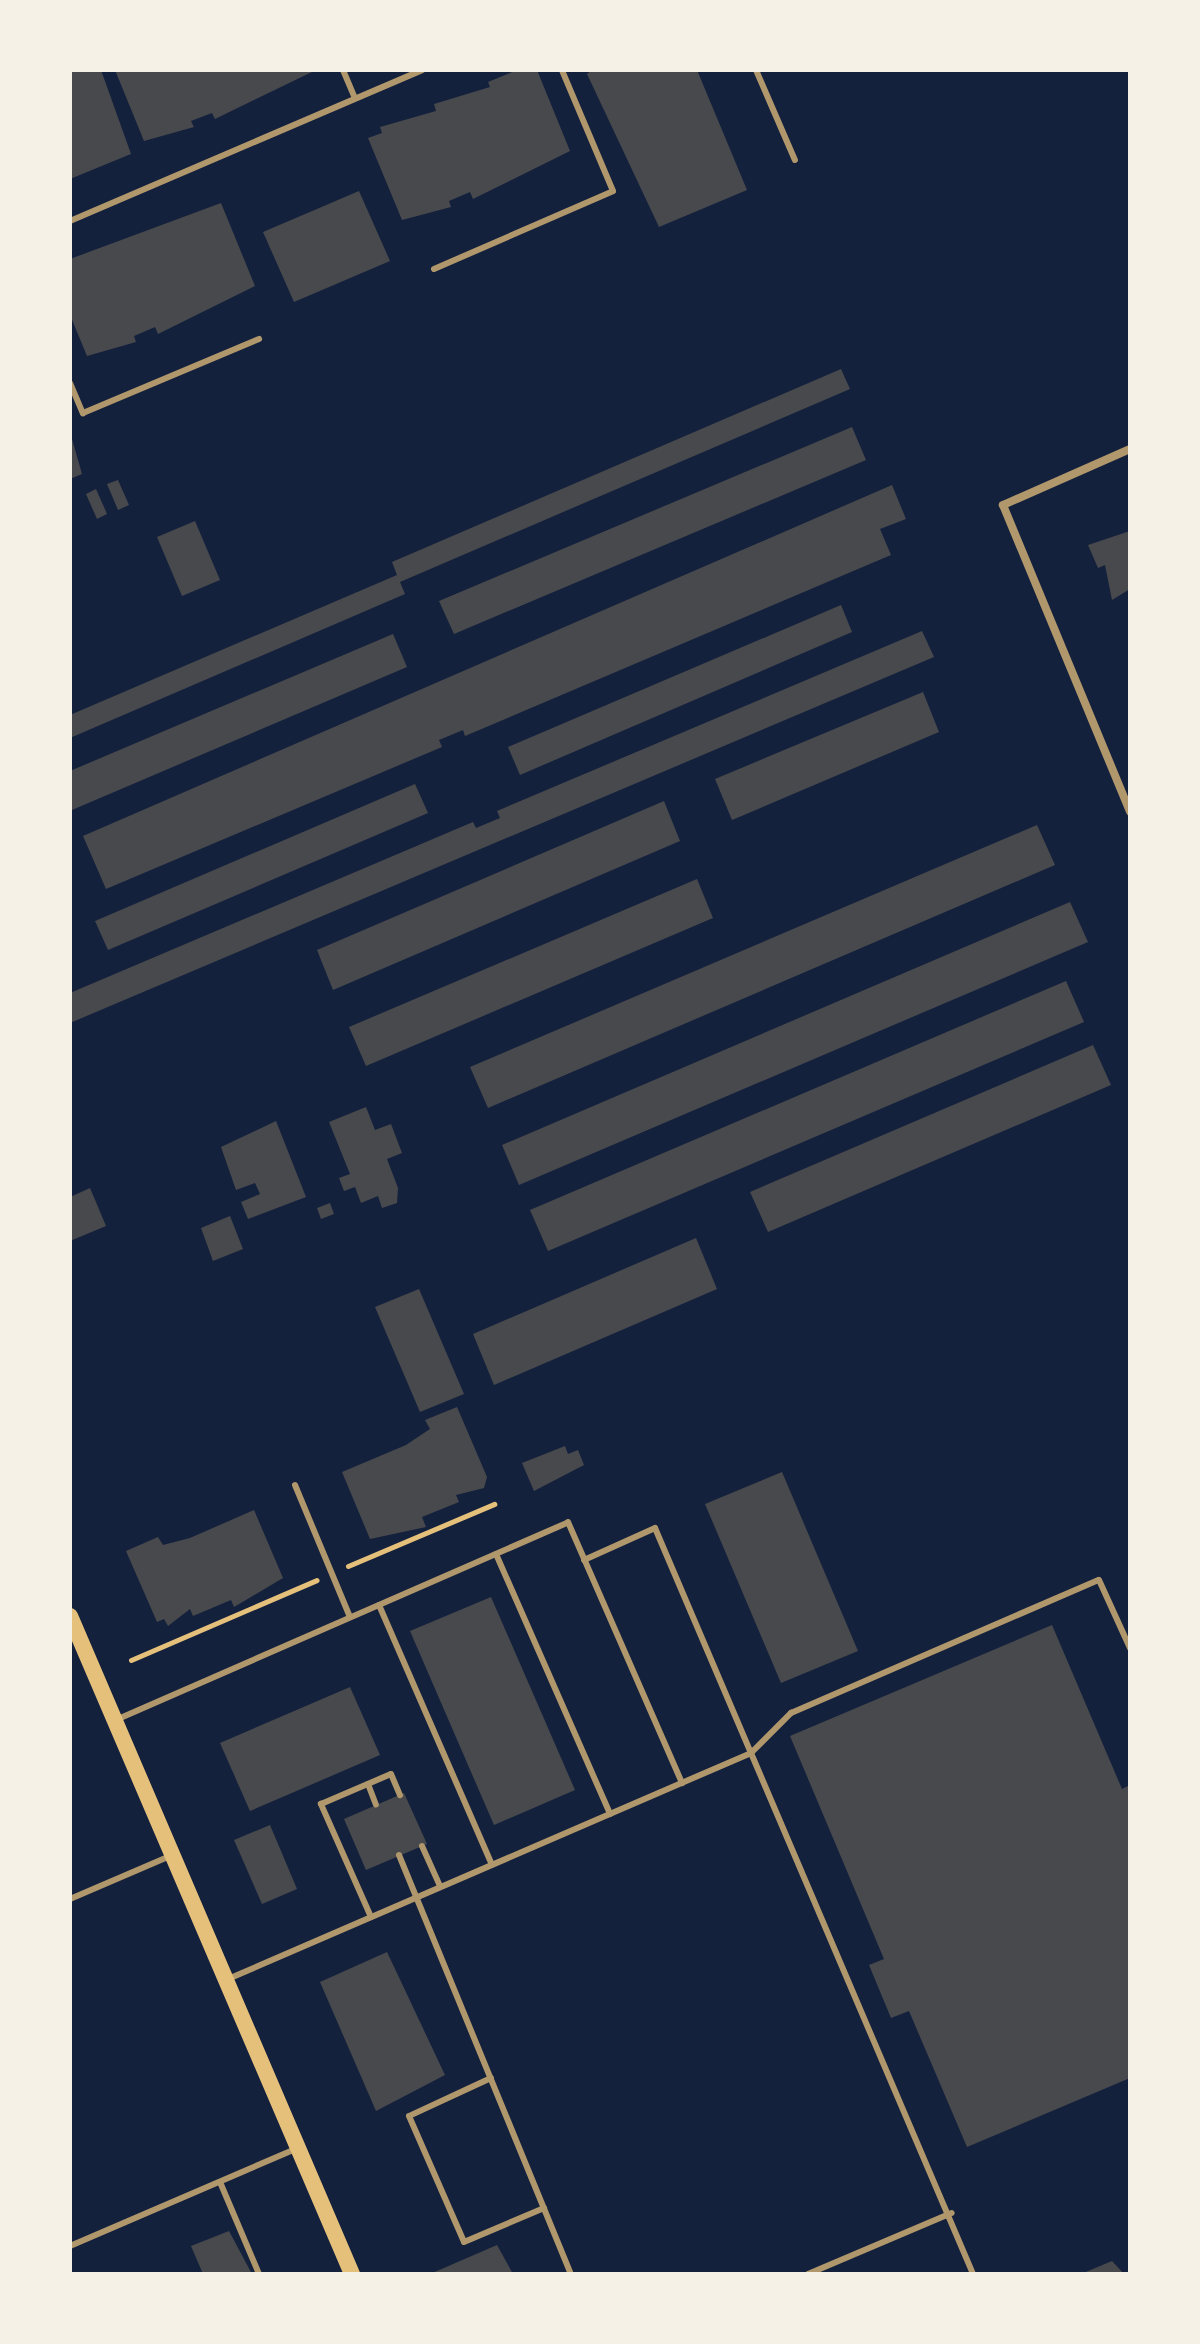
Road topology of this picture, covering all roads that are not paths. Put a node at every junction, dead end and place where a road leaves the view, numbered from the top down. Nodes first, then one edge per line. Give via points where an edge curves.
1 (343, 70) edge
2 (422, 70) edge
3 (562, 70) edge
4 (756, 70) edge
5 (355, 98) junction
6 (795, 160) dead end
7 (70, 221) edge
8 (434, 269) dead end
9 (259, 339) dead end
10 (70, 383) edge
11 (1130, 449) edge
12 (1130, 812) edge
13 (295, 1485) dead end
14 (496, 1554) junction
15 (584, 1560) junction
16 (379, 1605) junction
17 (70, 1616) edge
18 (350, 1617) junction
19 (1130, 1648) edge
20 (114, 1720) junction
21 (751, 1753) junction
22 (682, 1783) junction
23 (368, 1784) junction
24 (400, 1795) dead end
25 (376, 1805) dead end
26 (610, 1814) junction
27 (422, 1846) dead end
28 (172, 1855) junction
29 (399, 1855) dead end
30 (492, 1865) junction
31 (440, 1886) junction
32 (417, 1897) junction
33 (70, 1899) edge
34 (371, 1917) junction
35 (225, 1980) junction
36 (491, 2078) junction
37 (298, 2148) junction
38 (220, 2182) junction
39 (544, 2208) junction
40 (952, 2213) junction
41 (70, 2246) edge
42 (259, 2274) edge
43 (352, 2274) edge
44 (571, 2274) edge
45 (808, 2274) edge
46 (973, 2274) edge

1 - 5 lane
2 - 5 lane
3 - 8 lane via 613,191
4 - 6 lane
5 - 7 lane
9 - 10 lane via 83,413
11 - 12 street via 1003,505
13 - 18 lane
14 - 15 lane via 568,1522
14 - 16 lane
14 - 26 lane
15 - 21 lane via 655,1528
15 - 22 lane
16 - 18 lane
16 - 30 lane
17 - 20 main road
18 - 20 lane
19 - 21 lane via 1099,1580 791,1713
20 - 28 main road
21 - 22 lane
21 - 40 lane
22 - 26 lane
23 - 24 lane via 391,1774
23 - 25 lane
23 - 34 lane via 321,1804
26 - 30 lane
27 - 31 lane
28 - 33 lane
28 - 35 main road
29 - 32 lane
30 - 31 lane
31 - 32 lane
32 - 34 lane
32 - 36 lane
34 - 35 lane
35 - 37 main road
36 - 39 lane
36 - 39 lane via 409,2116 464,2242
37 - 38 lane
37 - 43 main road
38 - 41 lane
38 - 42 lane
39 - 44 lane
40 - 45 lane
40 - 46 lane

